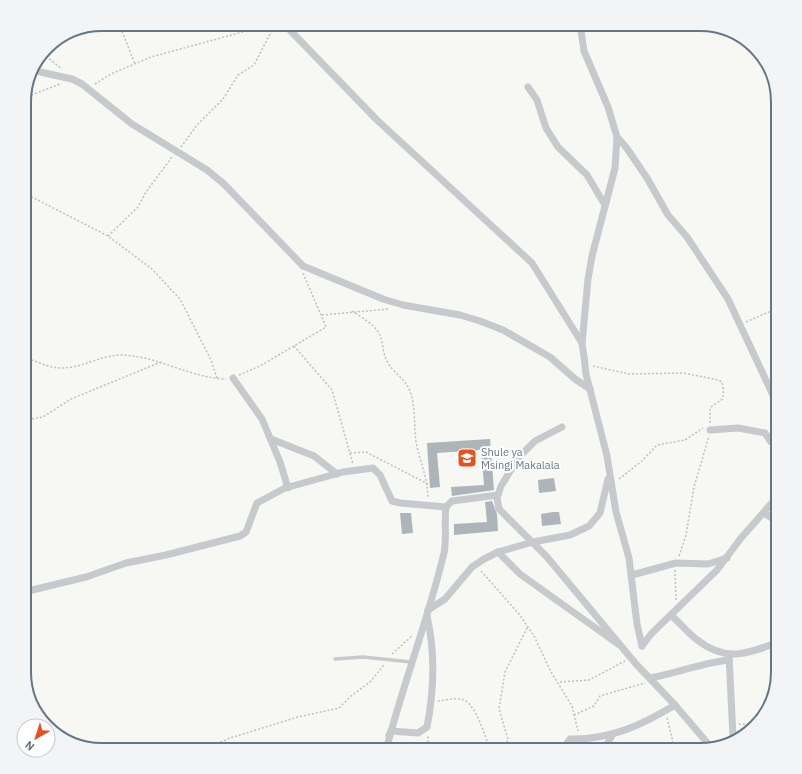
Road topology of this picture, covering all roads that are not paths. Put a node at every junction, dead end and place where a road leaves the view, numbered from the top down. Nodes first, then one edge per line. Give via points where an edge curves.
1 (291, 31) edge
2 (581, 31) edge
3 (38, 71) edge
4 (528, 87) dead end
5 (617, 137) junction
6 (605, 205) junction
7 (582, 344) junction
8 (233, 378) road end
9 (590, 389) junction
10 (771, 391) edge
11 (562, 427) dead end
12 (710, 430) road end
13 (271, 438) junction
14 (771, 442) edge
15 (609, 473) junction
16 (337, 474) junction
17 (288, 488) junction
18 (498, 495) junction
19 (771, 504) edge
20 (446, 507) junction
21 (764, 513) junction
22 (771, 518) edge
23 (533, 542) junction
24 (498, 552) junction
25 (727, 558) junction
26 (632, 575) junction
27 (31, 590) edge
28 (674, 612) junction
29 (428, 613) junction
30 (771, 644) edge
31 (625, 649) junction
32 (729, 657) junction
33 (335, 659) dead end
34 (411, 662) junction
35 (651, 679) junction
36 (675, 705) junction
37 (391, 731) junction
38 (733, 734) edge
39 (612, 735) junction
40 (707, 742) edge
41 (385, 743) edge
42 (388, 743) edge
43 (569, 743) edge
44 (608, 743) edge

1 - 7 street via 377,120 532,263
2 - 5 street via 584,51 608,107
3 - 9 street via 72,79 88,88 132,124 207,170 224,184 303,266 383,299 460,315 503,330 550,357
4 - 6 street via 537,100 546,128 558,147 588,175
5 - 6 street via 615,168
5 - 10 street via 626,147 668,215 687,237 728,299
6 - 7 street via 592,256
7 - 9 street
8 - 13 street via 262,419
9 - 15 street
11 - 18 street via 535,442 519,457
12 - 14 street via 738,428 765,433
13 - 16 street via 314,456
13 - 17 street
15 - 23 street via 604,503 600,513 589,526 570,535
15 - 26 street
16 - 17 street
16 - 20 street via 373,468 379,472 392,501 400,504
17 - 27 street via 257,503 246,532 240,536 126,563 86,578
18 - 20 street via 452,501
18 - 23 street via 501,513
19 - 21 street
20 - 29 street via 444,551
21 - 22 street
21 - 25 street
23 - 24 street
23 - 31 street
24 - 29 street via 475,565 445,599
24 - 31 street via 520,574
25 - 26 street via 708,564 676,563
25 - 28 street
26 - 28 street via 642,646
28 - 32 street via 696,639
29 - 34 street
29 - 37 street via 432,638 427,727 418,733
30 - 32 street
31 - 35 street
32 - 35 street
32 - 38 street
33 - 34 lane via 389,658
34 - 37 street
35 - 36 street
36 - 39 street via 642,724
36 - 40 street
37 - 41 street
37 - 42 street
39 - 43 street via 569,740
39 - 44 street

